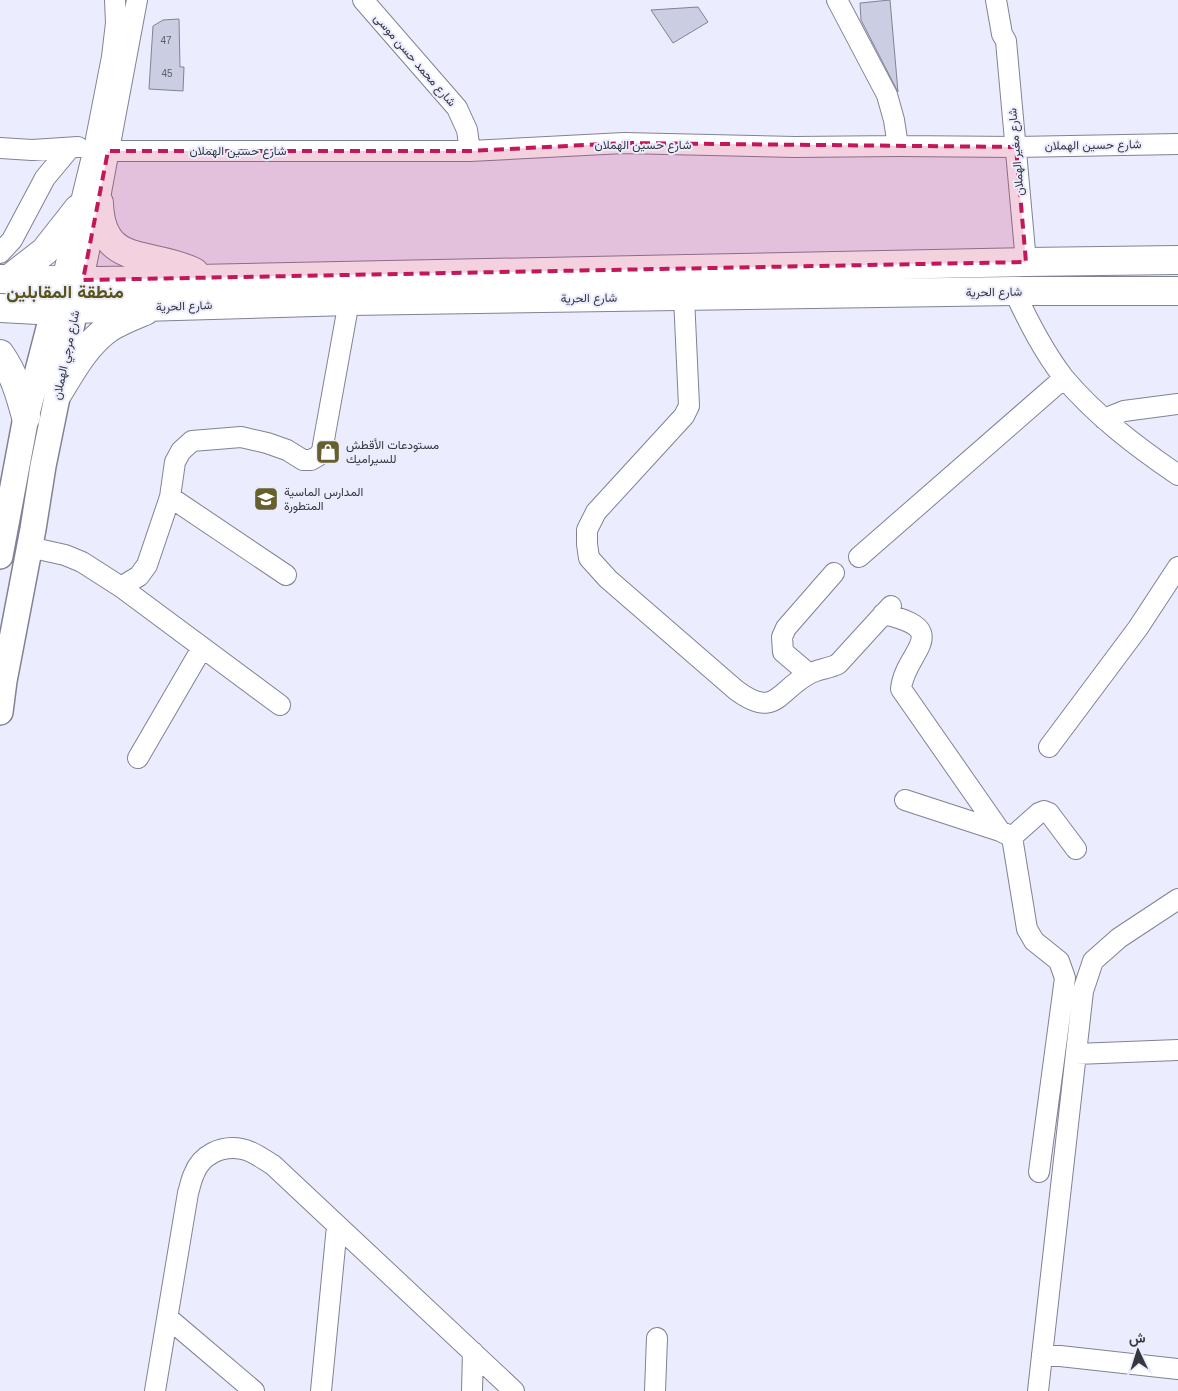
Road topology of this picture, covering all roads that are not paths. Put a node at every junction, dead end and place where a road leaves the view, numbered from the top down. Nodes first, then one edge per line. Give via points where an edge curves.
1 (115, 0) edge
2 (137, 0) edge
3 (363, 0) edge
4 (837, 0) edge
5 (996, 0) edge
6 (1008, 0) edge
7 (1006, 41) junction
8 (1178, 144) edge
9 (898, 146) junction
10 (1016, 147) junction
11 (0, 148) edge
12 (70, 148) junction
13 (102, 148) junction
14 (470, 150) junction
15 (88, 206) junction
16 (0, 253) edge
17 (1178, 260) edge
18 (1026, 262) junction
19 (206, 278) junction
20 (5, 279) edge
21 (72, 280) junction
22 (1178, 291) edge
23 (1014, 292) junction
24 (684, 297) junction
25 (349, 301) junction
26 (152, 307) junction
27 (0, 308) edge
28 (65, 309) junction
29 (0, 354) edge
30 (1064, 378) junction
31 (58, 393) junction
32 (1178, 404) edge
33 (26, 417) junction
34 (1104, 419) junction
35 (1178, 475) edge
36 (170, 497) junction
37 (29, 547) junction
38 (0, 556) edge
39 (859, 558) dead end
40 (1178, 567) edge
41 (834, 573) dead end
42 (286, 575) dead end
43 (121, 588) junction
44 (202, 648) junction
45 (809, 674) junction
46 (280, 705) dead end
47 (0, 712) edge
48 (1049, 747) dead end
49 (138, 758) dead end
50 (906, 800) dead end
51 (1006, 834) junction
52 (1076, 849) dead end
53 (1178, 899) edge
54 (1178, 1050) edge
55 (1076, 1054) junction
56 (1039, 1172) dead end
57 (338, 1226) junction
58 (168, 1318) junction
59 (657, 1338) dead end
60 (473, 1352) junction
61 (1042, 1354) junction
62 (1178, 1369) edge
63 (155, 1391) edge
64 (254, 1391) edge
65 (321, 1391) edge
66 (472, 1391) edge
67 (514, 1391) edge
68 (655, 1391) edge
69 (1038, 1391) edge

1 - 13 street, شارع مرجي الهملان via 116,23
2 - 13 street, شارع مرجي الهملان
3 - 14 street, شارع محمد حسن موسى via 457,108 467,130
4 - 9 street via 887,96
5 - 7 street, شارع مغير الهملان
6 - 7 street, شارع مغير الهملان
7 - 10 street, شارع مغير الهملان
8 - 10 street, شارع حسين الهملان
9 - 10 street, شارع حسين الهملان
9 - 14 street, شارع حسين الهملان via 624,143
10 - 18 street, شارع مغير الهملان
11 - 12 street, شارع حسين الهملان
12 - 13 street, شارع حسين الهملان
12 - 16 street via 44,178 12,240
13 - 14 street, شارع حسين الهملان
13 - 15 street, شارع مرجي الهملان
15 - 19 highway via 99,216 116,247 182,266
15 - 20 highway via 45,251
15 - 21 street, شارع مرجي الهملان
17 - 18 highway
18 - 19 highway
19 - 21 highway
20 - 21 highway
21 - 28 street, شارع مرجي الهملان
22 - 23 highway, شارع الحرية
23 - 24 highway, شارع الحرية
23 - 30 street via 1034,333
24 - 25 highway, شارع الحرية
24 - 45 street via 689,406 684,416 596,512 587,530 589,558 630,599 746,697 760,702 775,700
25 - 26 highway, شارع الحرية
25 - 36 street via 322,451 318,456 302,460 274,445 241,437 192,441 181,450 175,462
26 - 28 highway, شارع الحرية
26 - 31 highway via 109,328 91,344
27 - 28 highway, شارع الحرية
28 - 31 main road, شارع مرجي الهملان
28 - 33 main road, شارع مرجي الهملان
29 - 33 highway via 13,375
30 - 34 street
30 - 39 street
31 - 37 main road, شارع مرجي الهملان
32 - 34 street via 1124,411
33 - 38 main road, شارع مرجي الهملان
34 - 35 street
36 - 42 street
36 - 43 street via 147,565
37 - 43 street via 82,562
37 - 47 main road, شارع مرجي الهملان
40 - 48 street via 1138,628
41 - 45 street via 786,628 782,637 783,652
43 - 44 street
44 - 46 street
44 - 49 street
45 - 51 street via 838,664 887,610 918,628 922,640 901,689
50 - 51 street
51 - 52 street via 1040,813 1049,813
51 - 56 street via 1027,929 1034,941 1059,961 1065,978
53 - 55 street via 1119,938 1093,961 1082,991
54 - 55 street
55 - 61 street
57 - 58 street via 273,1165 257,1155 231,1148 211,1153 194,1173 188,1193
57 - 60 street
57 - 65 street
58 - 63 street
58 - 64 street
59 - 68 street
60 - 66 street
60 - 67 street
61 - 62 street
61 - 69 street

